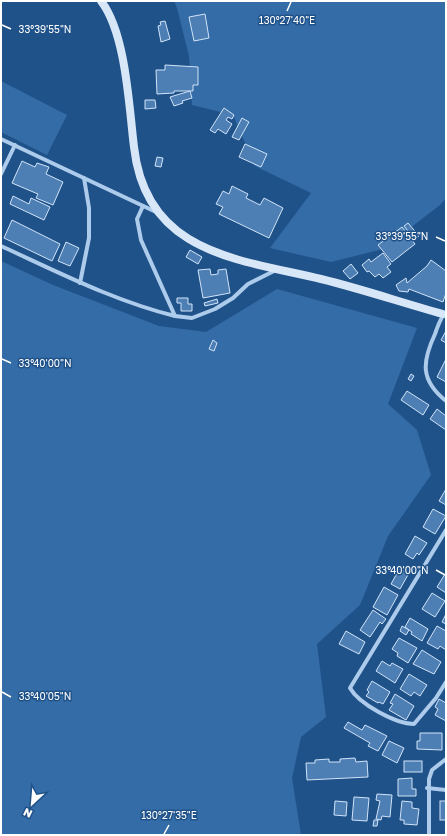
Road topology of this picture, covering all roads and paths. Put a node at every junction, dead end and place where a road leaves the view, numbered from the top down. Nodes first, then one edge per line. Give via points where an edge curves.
1 (101, 1) edge
2 (1, 139) edge
3 (15, 145) junction
4 (1, 174) edge
5 (84, 178) junction
6 (143, 206) junction
7 (157, 212) junction
8 (1, 246) edge
9 (278, 269) junction
10 (80, 283) junction
11 (445, 315) edge
12 (175, 316) junction
13 (446, 401) edge
14 (446, 530) edge
15 (446, 682) edge
16 (446, 759) edge
17 (427, 788) junction
18 (446, 790) edge
19 (430, 835) edge

1 - 7 street via 112,21 123,60 136,169
2 - 3 street
3 - 4 street
3 - 5 street
5 - 6 street
5 - 10 street via 90,238
6 - 7 street
6 - 12 street via 137,219 142,240
7 - 9 street via 192,241 229,258
8 - 10 street
9 - 11 street via 322,279
9 - 12 street via 248,284 233,298 215,309 192,318
10 - 12 street via 131,304
11 - 13 street via 425,358 426,374 437,393
14 - 15 street via 350,688 354,695 394,720 414,724
16 - 17 street via 432,770
17 - 18 street
17 - 19 street

